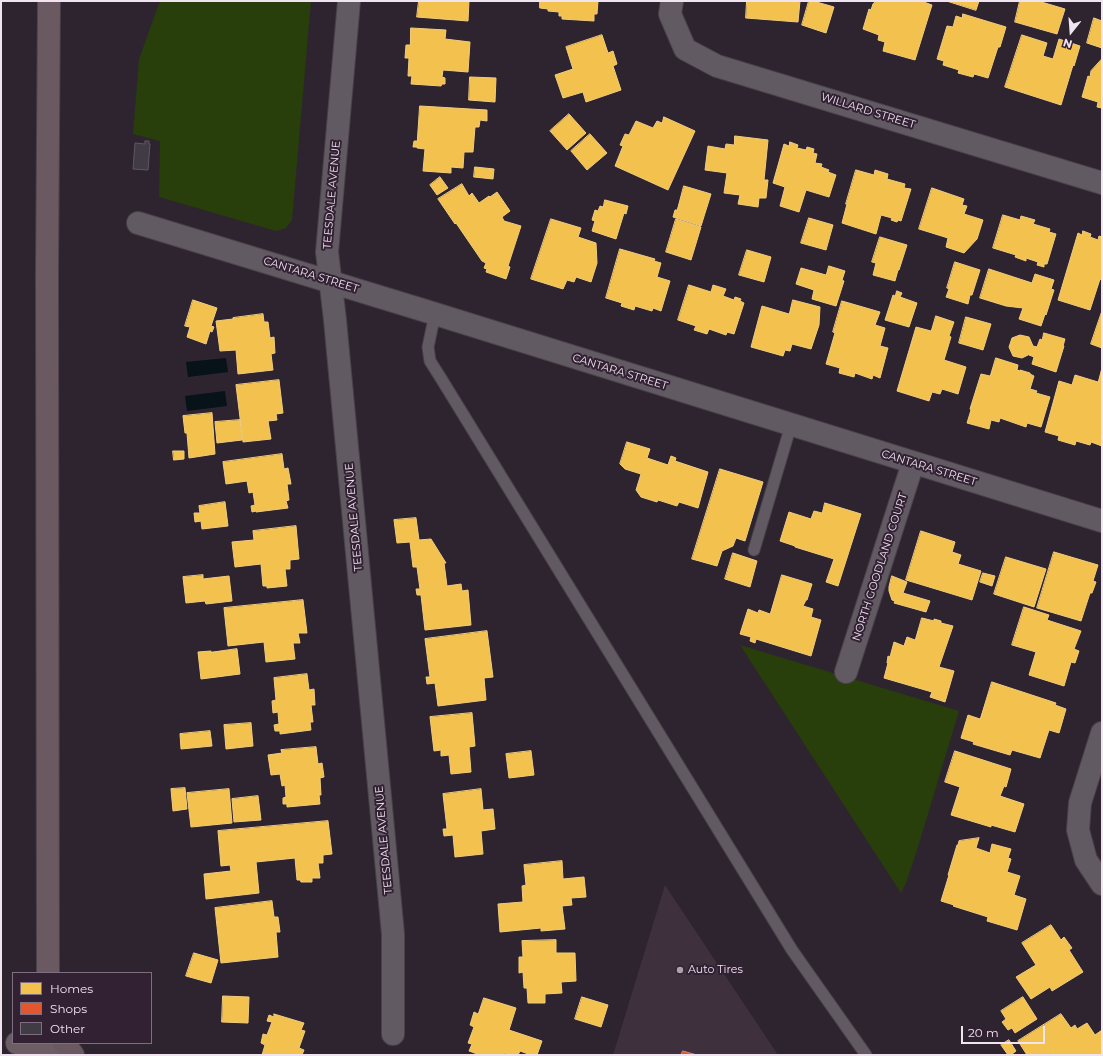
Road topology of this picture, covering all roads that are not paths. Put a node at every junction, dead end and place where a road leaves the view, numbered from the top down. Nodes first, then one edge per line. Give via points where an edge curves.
1 (49, 1) edge
2 (349, 1) edge
3 (672, 1) edge
4 (1102, 183) edge
5 (138, 223) dead end
6 (330, 281) junction
7 (435, 314) junction
8 (791, 425) junction
9 (913, 463) junction
10 (1102, 521) edge
11 (754, 550) dead end
12 (846, 672) dead end
13 (1102, 733) edge
14 (1102, 884) edge
15 (48, 972) edge
16 (393, 1034) dead end
17 (1, 1038) edge
18 (12, 1042) edge
19 (20, 1044) edge
20 (65, 1044) edge
21 (56, 1055) edge
22 (73, 1055) edge
23 (866, 1055) edge

1 - 15 highway
2 - 6 street, TEESDALE AVENUE via 327,252
3 - 4 street, WILLARD STREET via 670,14 685,49 717,66
5 - 6 street, CANTARA STREET
6 - 7 street, CANTARA STREET
6 - 16 street, TEESDALE AVENUE via 393,934
7 - 8 street, CANTARA STREET
7 - 23 lane via 428,347 430,361 792,950
8 - 9 street, CANTARA STREET
8 - 11 lane
9 - 10 street, CANTARA STREET
9 - 12 street, NORTH GOODLAND COURT
13 - 14 street via 1080,803 1078,830 1086,860
17 - 18 main road
19 - 21 main road
20 - 22 highway

